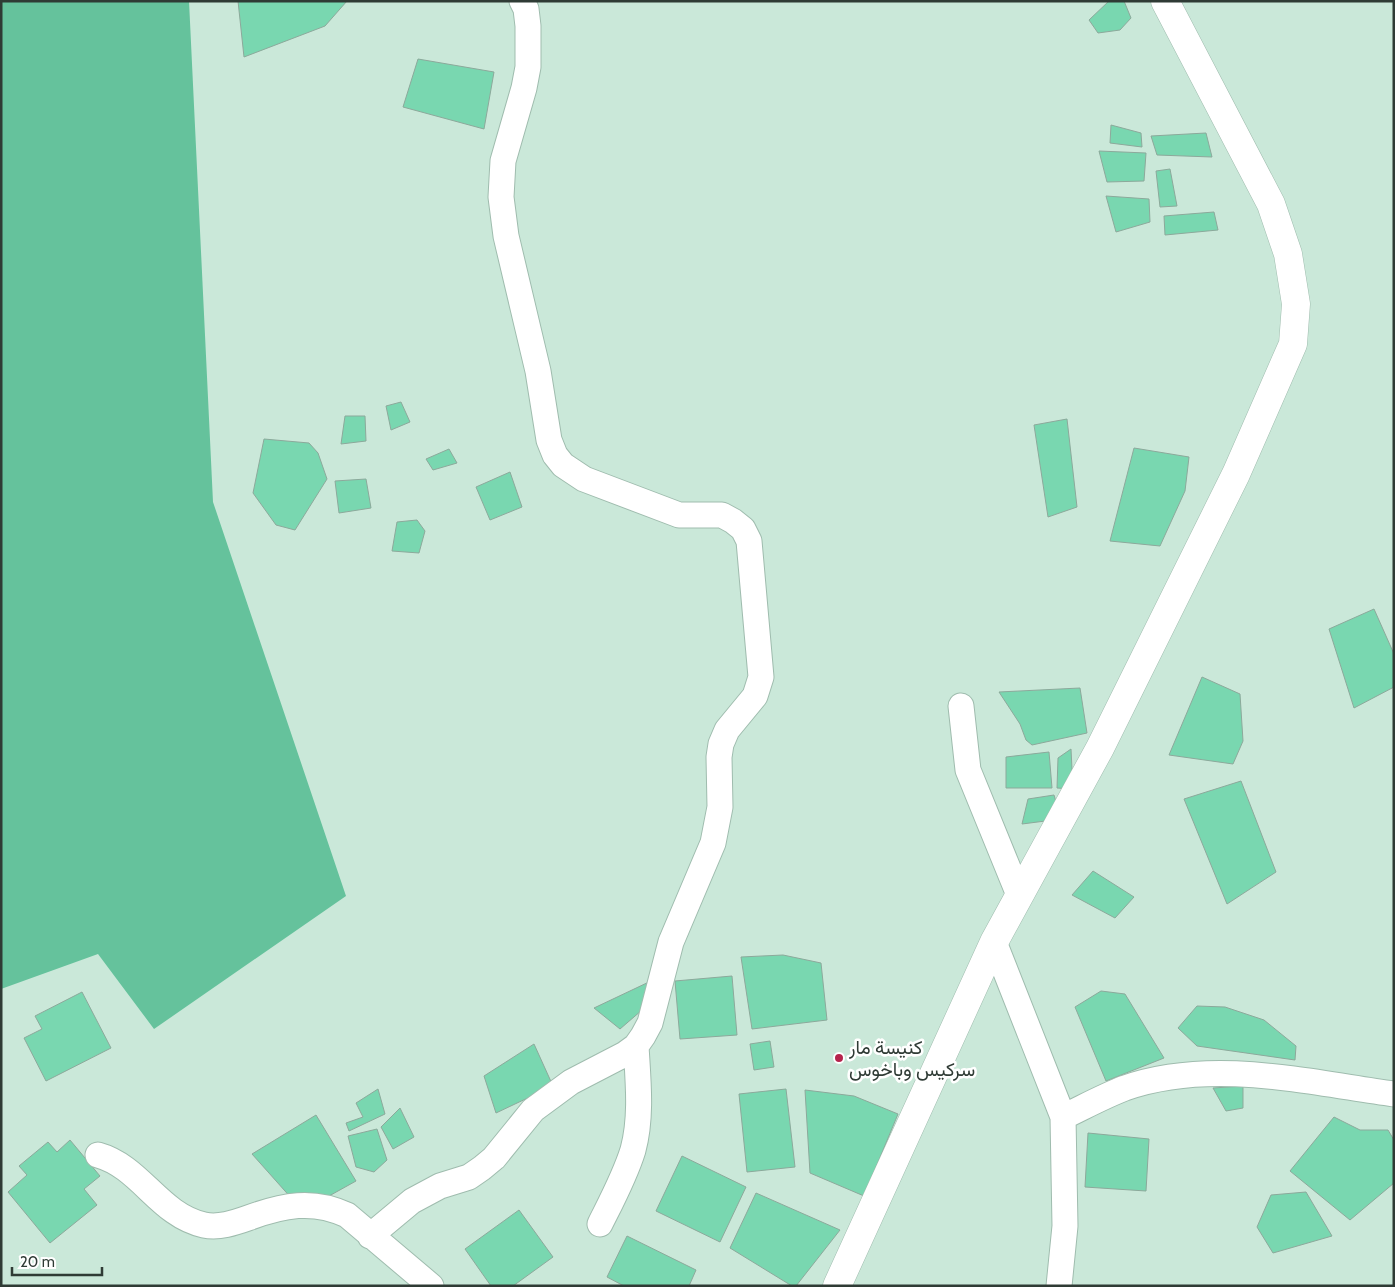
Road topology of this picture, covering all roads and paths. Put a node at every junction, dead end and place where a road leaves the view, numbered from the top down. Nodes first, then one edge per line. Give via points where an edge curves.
1 (522, 1) edge
2 (1165, 1) edge
3 (961, 706) dead end
4 (1019, 895) junction
5 (994, 942) junction
6 (636, 1046) junction
7 (1394, 1094) edge
8 (1063, 1117) junction
9 (98, 1155) dead end
10 (600, 1224) dead end
11 (370, 1236) junction
12 (431, 1286) edge
13 (837, 1286) edge
14 (1059, 1286) edge

1 - 6 street via 528,26 528,66 503,161 500,197 552,447 563,465 584,479 679,515 722,515 743,529 749,541 761,677 759,687 750,704 727,730 721,744 720,807 713,843 671,942 650,1023
2 - 4 main road via 1271,204 1288,254 1296,304 1293,344 1236,474 1100,748
3 - 4 street via 968,770
4 - 5 main road
5 - 8 street
5 - 13 main road
6 - 10 street via 638,1109 633,1148 628,1166
6 - 11 street via 572,1082 533,1110 482,1168 412,1201
7 - 8 street via 1231,1074 1174,1077 1126,1088
8 - 14 street via 1065,1226
9 - 11 street via 122,1164 176,1214 203,1225 225,1225 284,1207 320,1205 348,1215
11 - 12 street

